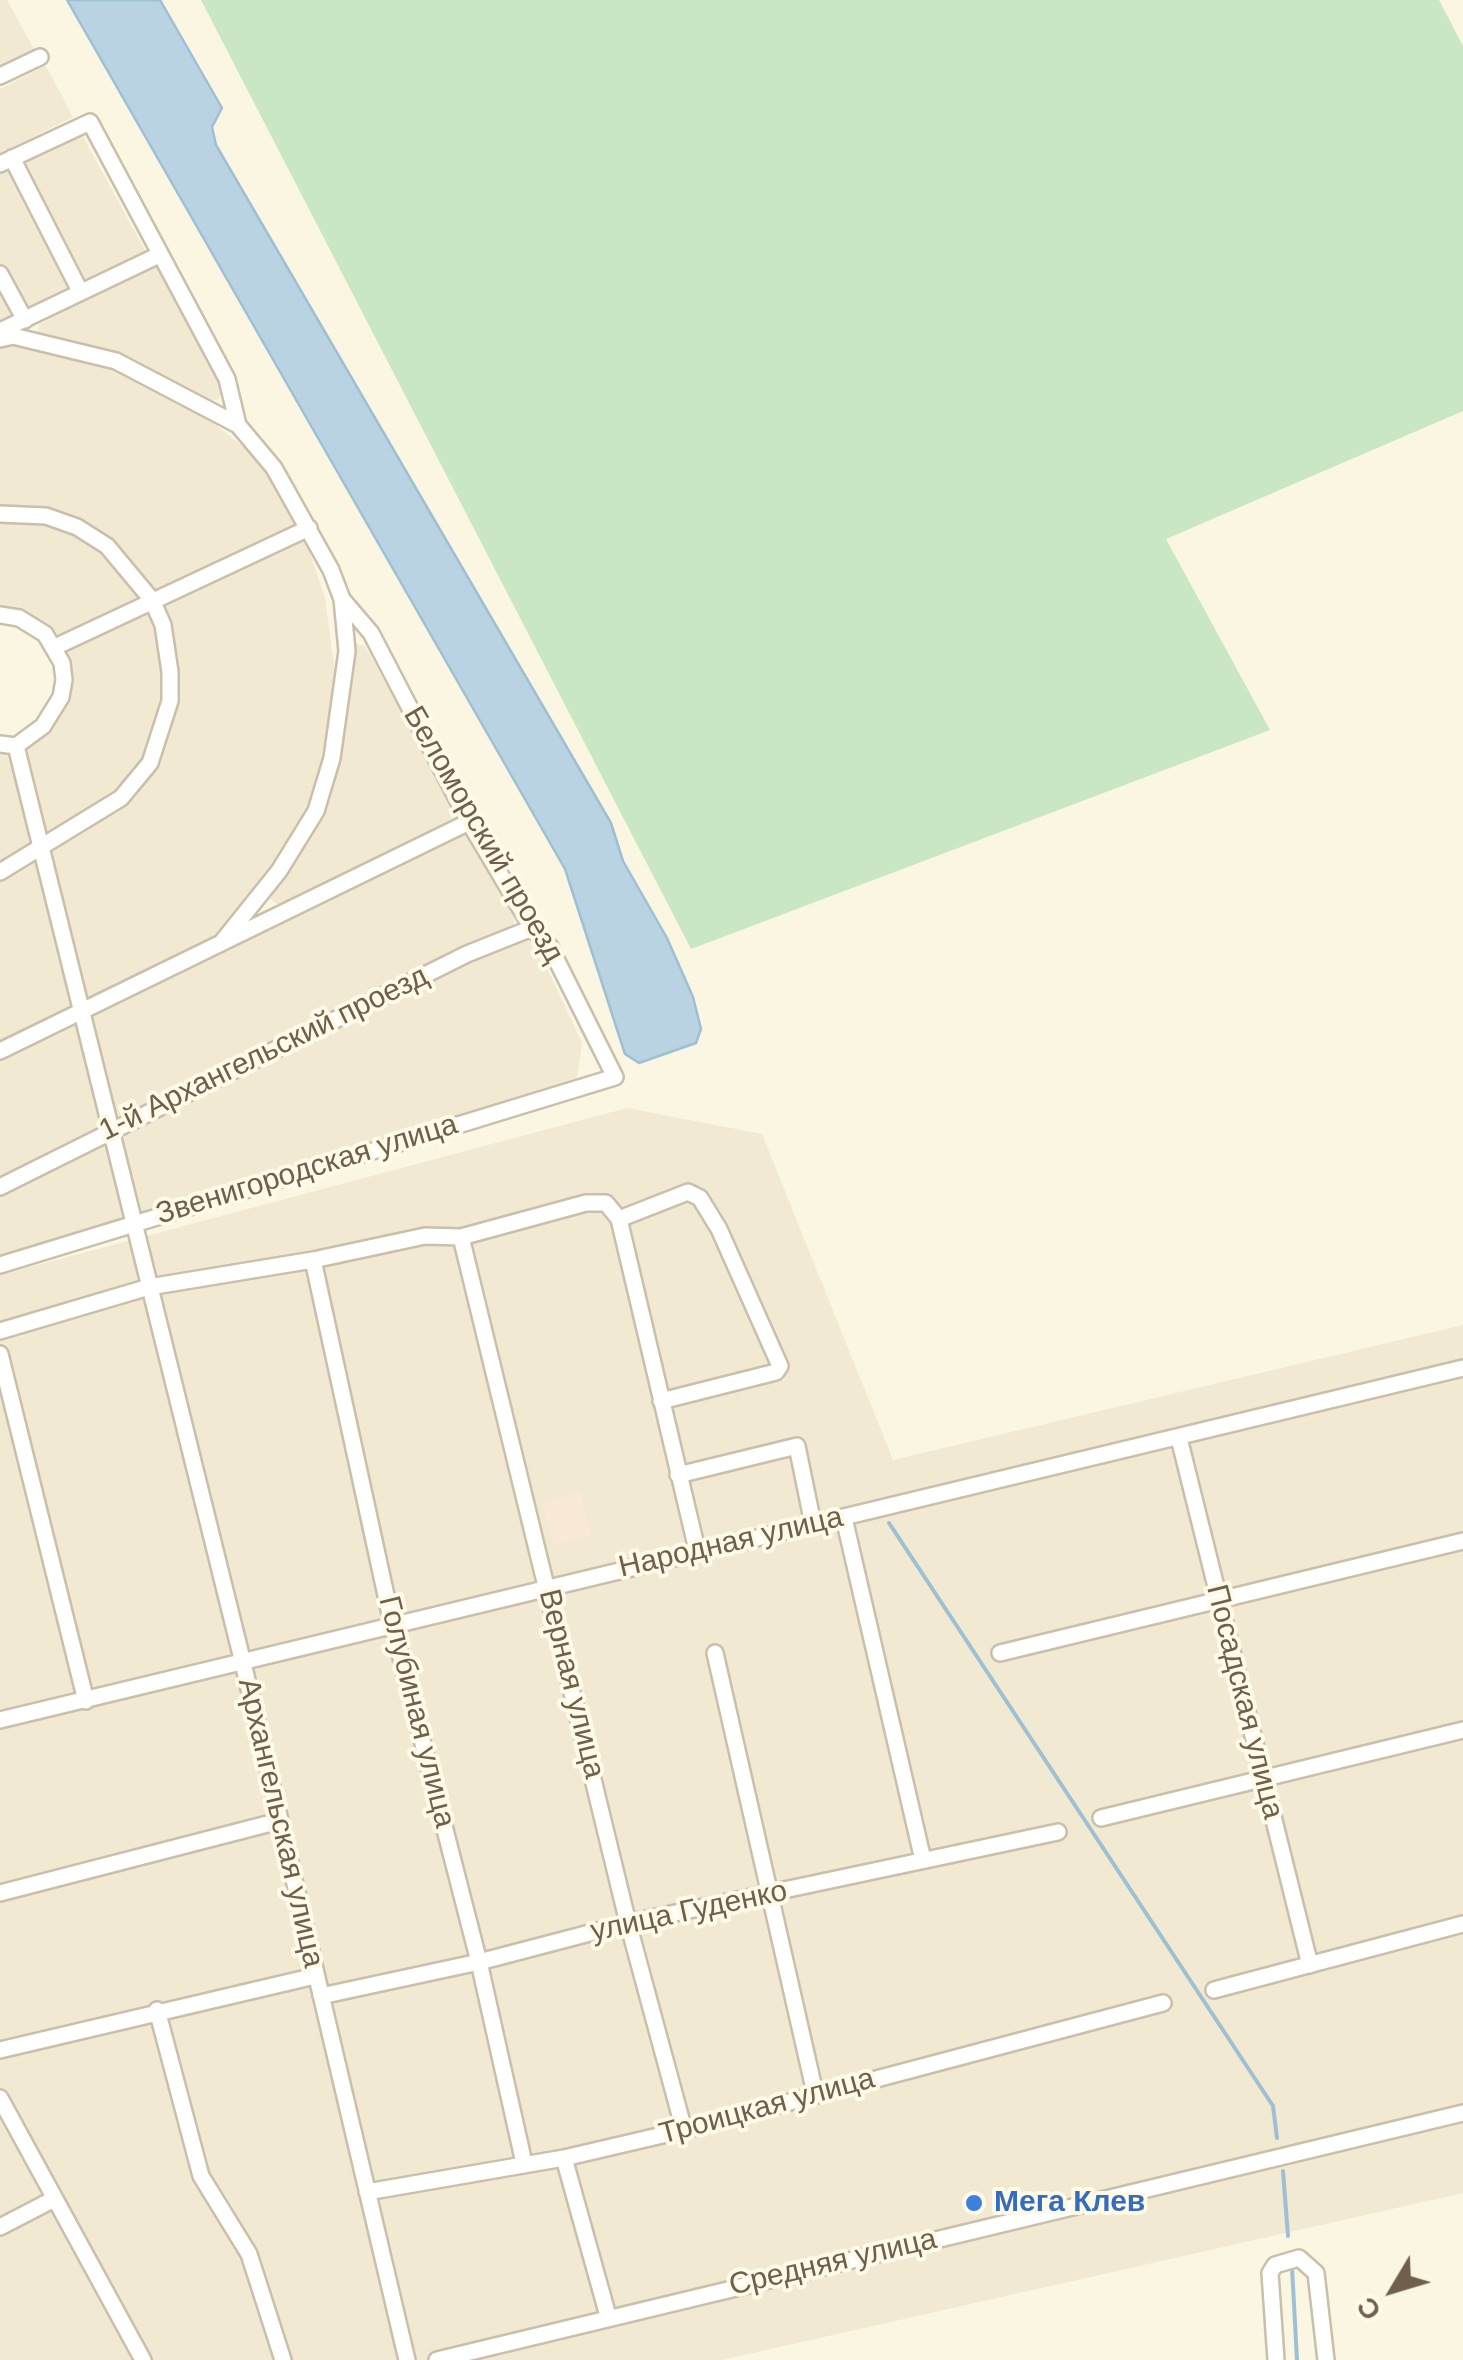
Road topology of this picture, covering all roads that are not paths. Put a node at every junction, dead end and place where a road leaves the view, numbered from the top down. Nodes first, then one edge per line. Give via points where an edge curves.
1 (40, 56) dead end
2 (0, 76) edge
3 (6, 160) edge
4 (159, 255) junction
5 (0, 274) edge
6 (80, 291) junction
7 (24, 320) junction
8 (0, 331) edge
9 (0, 339) edge
10 (238, 425) junction
11 (0, 514) edge
12 (309, 528) junction
13 (342, 599) junction
14 (152, 600) junction
15 (0, 615) edge
16 (55, 647) junction
17 (8, 745) edge
18 (469, 822) junction
19 (41, 850) junction
20 (0, 872) edge
21 (532, 928) junction
22 (222, 942) junction
23 (80, 1012) junction
24 (0, 1052) edge
25 (615, 1077) joint
26 (109, 1129) junction
27 (0, 1187) edge
28 (618, 1219) junction
29 (134, 1222) junction
30 (461, 1237) junction
31 (313, 1260) junction
32 (0, 1265) edge
33 (149, 1287) junction
34 (0, 1331) edge
35 (0, 1354) edge
36 (1463, 1368) edge
37 (661, 1400) junction
38 (1179, 1438) junction
39 (678, 1475) junction
40 (844, 1518) junction
41 (813, 1524) junction
42 (1463, 1541) edge
43 (697, 1550) junction
44 (548, 1587) junction
45 (1218, 1600) junction
46 (392, 1623) junction
47 (715, 1653) dead end
48 (1000, 1654) dead end
49 (244, 1663) junction
50 (86, 1701) junction
51 (0, 1720) edge
52 (1463, 1730) edge
53 (1263, 1780) junction
54 (1102, 1818) dead end
55 (279, 1822) junction
56 (1058, 1832) dead end
57 (923, 1860) junction
58 (0, 1893) edge
59 (770, 1895) junction
60 (628, 1923) junction
61 (1463, 1924) edge
62 (479, 1962) junction
63 (1310, 1965) junction
64 (314, 1976) junction
65 (1214, 1990) dead end
66 (320, 1996) junction
67 (1163, 2003) dead end
68 (157, 2010) junction
69 (0, 2050) edge
70 (814, 2093) junction
71 (0, 2098) edge
72 (1463, 2112) edge
73 (684, 2130) junction
74 (564, 2158) junction
75 (524, 2162) junction
76 (367, 2192) junction
77 (54, 2198) junction
78 (0, 2227) edge
79 (608, 2316) junction
80 (143, 2360) edge
81 (284, 2360) edge
82 (407, 2360) edge
83 (437, 2360) edge
84 (1276, 2360) edge
85 (1326, 2360) edge

1 - 2 street
3 - 4 street, Беломорский проезд via 90,122
3 - 6 street
4 - 6 street
4 - 10 street, Беломорский проезд via 226,380
5 - 7 street
6 - 7 street
7 - 8 street
9 - 10 street, Беломорский проезд via 13,336 116,361
10 - 12 street, Беломорский проезд via 274,468
11 - 14 street via 46,516 77,527 107,546
12 - 13 street, Беломорский проезд
12 - 14 street
13 - 18 street, Беломорский проезд via 370,633
13 - 22 street, Беломорский проезд via 347,651 332,758 316,810 279,871
14 - 16 street
14 - 19 street via 163,625 170,701 150,763 121,798
15 - 16 street via 33,624
16 - 17 street via 64,680 61,697 44,726
17 - 19 street
18 - 21 street, Беломорский проезд
18 - 22 street
19 - 20 street
19 - 23 street
21 - 25 street, Беломорский проезд via 550,947
21 - 26 street, 1-й Архангельский проезд
22 - 23 street
23 - 24 street
23 - 26 street
25 - 29 street, Звенигородская улица
26 - 27 street, 1-й Архангельский проезд
26 - 29 street
28 - 30 street via 606,1203 586,1203
28 - 37 street
28 - 37 street via 688,1192 700,1198 780,1366
29 - 32 street, Звенигородская улица
29 - 33 street, Архангельская улица
30 - 31 street via 425,1236
30 - 44 street, Верная улица
31 - 33 street
31 - 46 street, Голубиная улица
33 - 34 street
33 - 49 street, Архангельская улица
35 - 50 street
36 - 38 street, Народная улица
37 - 39 street
38 - 40 street, Народная улица
38 - 45 street, Посадская улица
39 - 41 street via 791,1445 800,1450
39 - 43 street
40 - 41 street, Народная улица
40 - 57 street
41 - 43 street, Народная улица
42 - 45 street
43 - 44 street, Народная улица
44 - 46 street, Народная улица
44 - 60 street, Верная улица
45 - 48 street
45 - 53 street, Посадская улица
46 - 49 street, Народная улица
46 - 62 street, Голубиная улица
47 - 59 street
49 - 50 street, Народная улица
49 - 55 street, Архангельская улица
50 - 51 street, Народная улица
52 - 53 street
53 - 54 street
53 - 63 street, Посадская улица
55 - 58 street
55 - 64 street, Архангельская улица
56 - 57 street, улица Гуденко
57 - 59 street, улица Гуденко
59 - 60 street, улица Гуденко
59 - 70 street
60 - 62 street, улица Гуденко
60 - 73 street, Верная улица
61 - 63 street
62 - 66 street, улица Гуденко
62 - 75 street, Голубиная улица
63 - 65 street
64 - 66 street, Архангельская улица
64 - 68 street
66 - 76 street, Архангельская улица
67 - 70 street, Троицкая улица
68 - 69 street
68 - 81 street via 201,2176 249,2254
70 - 73 street, Троицкая улица
71 - 77 street
72 - 79 street, Средняя улица
73 - 74 street, Троицкая улица
74 - 75 street, Троицкая улица
74 - 79 street
75 - 76 street, Троицкая улица
76 - 82 street, Архангельская улица
77 - 78 street
77 - 80 street
79 - 83 street, Средняя улица
84 - 85 street via 1270,2273 1300,2258 1316,2273

